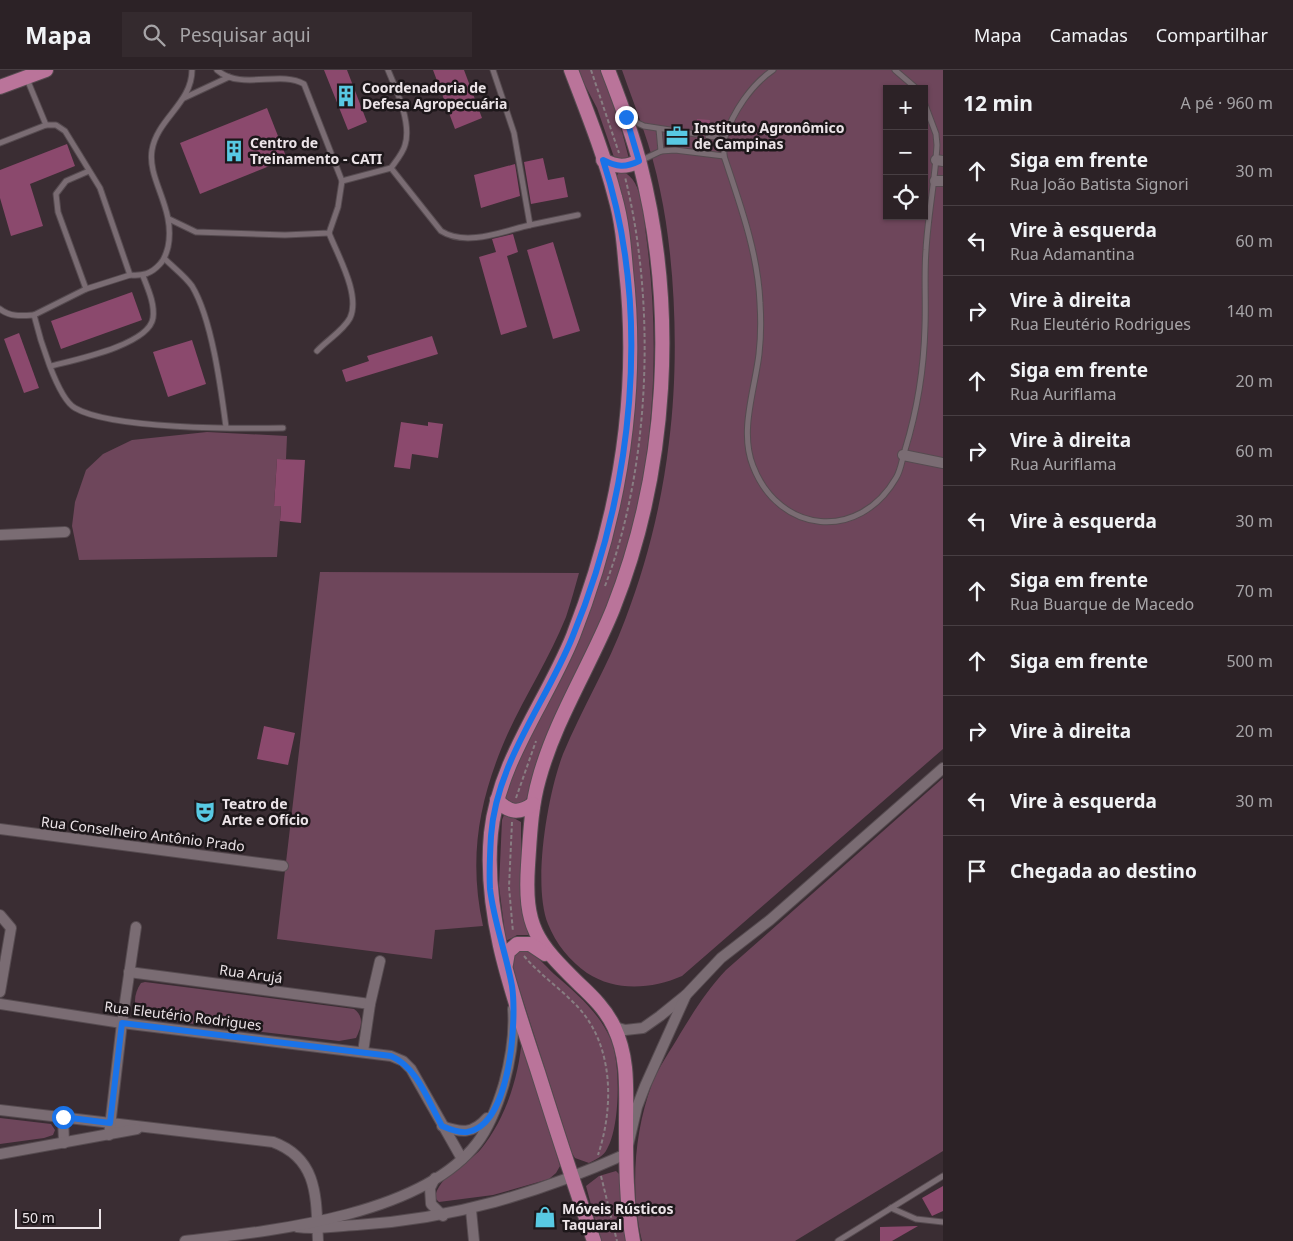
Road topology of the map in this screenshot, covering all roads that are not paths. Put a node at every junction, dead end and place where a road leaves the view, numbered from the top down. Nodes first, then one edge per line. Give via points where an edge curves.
1 (46, 70) edge
2 (192, 70) edge
3 (217, 70) edge
4 (388, 70) edge
5 (493, 70) edge
6 (571, 70) edge
7 (608, 70) edge
8 (772, 70) edge
9 (895, 70) edge
10 (26, 77) junction
11 (229, 77) junction
12 (912, 85) edge
13 (0, 87) edge
14 (183, 99) junction
15 (928, 113) edge
16 (626, 117) junction
17 (46, 125) junction
18 (659, 129) junction
19 (696, 134) dead end
20 (708, 136) dead end
21 (724, 138) junction
22 (0, 143) edge
23 (661, 151) junction
24 (724, 156) junction
25 (603, 160) junction
26 (940, 160) edge
27 (639, 161) junction
28 (391, 168) junction
29 (89, 171) junction
30 (342, 181) junction
31 (939, 181) edge
32 (578, 215) dead end
33 (169, 219) junction
34 (530, 225) junction
35 (329, 233) junction
36 (165, 259) junction
37 (130, 275) junction
38 (144, 276) junction
39 (86, 290) junction
40 (0, 308) edge
41 (34, 315) junction
42 (317, 351) dead end
43 (51, 366) junction
44 (226, 427) junction
45 (283, 428) dead end
46 (903, 455) junction
47 (943, 462) edge
48 (65, 532) dead end
49 (0, 535) edge
50 (943, 768) edge
51 (497, 800) junction
52 (533, 804) junction
53 (0, 829) edge
54 (283, 866) dead end
55 (0, 915) edge
56 (136, 927) dead end
57 (380, 960) dead end
58 (506, 964) junction
59 (560, 965) junction
60 (130, 972) junction
61 (512, 986) junction
62 (0, 992) edge
63 (686, 995) junction
64 (0, 1004) edge
65 (370, 1004) junction
66 (122, 1023) junction
67 (615, 1027) junction
68 (363, 1052) junction
69 (499, 1101) junction
70 (0, 1110) edge
71 (63, 1117) junction
72 (110, 1123) junction
73 (442, 1126) junction
74 (146, 1127) junction
75 (109, 1135) junction
76 (64, 1143) junction
77 (0, 1154) edge
78 (626, 1154) junction
79 (462, 1159) junction
80 (943, 1176) edge
81 (435, 1178) junction
82 (572, 1178) junction
83 (578, 1197) junction
84 (891, 1208) junction
85 (471, 1210) junction
86 (443, 1216) junction
87 (943, 1222) edge
88 (317, 1225) junction
89 (185, 1241) edge
90 (318, 1241) edge
91 (474, 1241) edge
92 (584, 1241) edge
93 (594, 1241) edge
94 (633, 1241) edge
95 (838, 1241) edge

1 - 10 main road
2 - 14 lane via 192,82
3 - 11 lane
4 - 28 lane via 399,95 406,137 405,145
5 - 34 lane via 514,133
6 - 25 main road
7 - 16 main road
8 - 21 lane via 751,90
9 - 12 lane
10 - 13 main road
10 - 17 lane
11 - 14 lane
11 - 30 lane via 286,76 297,78 304,84
14 - 33 lane via 155,137 152,151 153,167
15 - 26 lane via 936,134
16 - 18 lane
16 - 27 main road
17 - 22 lane
17 - 29 lane via 56,125 65,131
18 - 19 lane
18 - 23 lane
20 - 21 lane
21 - 24 lane
23 - 24 lane
23 - 27 lane
24 - 46 lane via 748,232 758,284 759,352 748,449 760,480 783,508 802,518 817,522 843,520 856,517 879,500 895,479
25 - 27 main road via 623,167
25 - 51 main road via 616,199 631,313 624,456 611,520 592,584 571,640 527,725
26 - 31 lane
27 - 52 main road via 656,250 661,301 661,379 654,454 622,584 556,731
28 - 30 lane
28 - 34 lane via 449,236 461,239
29 - 37 lane via 100,188
29 - 39 lane via 66,181 56,194 58,212
30 - 35 lane
31 - 46 lane via 926,249 925,328 919,381 913,422
32 - 34 lane
33 - 35 lane via 196,232
33 - 36 lane
35 - 42 lane via 347,275 352,309 345,324
36 - 38 lane
36 - 44 lane via 185,277 200,305 220,378
37 - 38 lane
37 - 39 lane
38 - 43 lane via 153,304 153,318 151,326 143,334 84,358
39 - 41 lane
40 - 41 lane via 17,316
41 - 43 lane
43 - 44 lane via 74,408 105,418
44 - 45 lane
46 - 47 street
48 - 49 street
50 - 63 street via 770,920 721,958
51 - 52 main road via 513,812 524,811
51 - 58 main road via 491,835 490,887
52 - 59 main road via 528,868 529,911 540,942
53 - 54 street, Rua Conselheiro Antônio Prado
55 - 62 street via 11,928
56 - 60 street
57 - 65 street
58 - 59 main road via 511,948 524,943
58 - 61 main road
59 - 67 main road via 597,1001
60 - 65 street, Rua Arujá
60 - 66 street
61 - 69 street via 515,1027 512,1054
61 - 82 main road
63 - 67 street via 643,1028 625,1030
63 - 78 street via 637,1107
64 - 66 street, Rua Eleutério Rodrigues
65 - 68 street
66 - 68 street, Rua Eleutério Rodrigues
66 - 72 street
67 - 78 main road via 624,1050 627,1073
68 - 73 street, Rua Eleutério Rodrigues via 403,1061 411,1069
69 - 73 street via 480,1126 469,1132
69 - 79 street via 478,1142
70 - 71 street
71 - 72 street
71 - 76 street
72 - 74 street
72 - 75 street
73 - 79 street, Rua Eleutério Rodrigues
74 - 75 street
74 - 88 street via 283,1146 303,1163 312,1179 316,1191
75 - 76 street
76 - 77 street
78 - 82 street
78 - 94 main road
79 - 81 street
80 - 84 lane
81 - 86 street via 430,1188 430,1204
81 - 88 street via 408,1193
82 - 83 main road
82 - 85 street
83 - 92 main road
83 - 93 main road
84 - 87 lane via 916,1219
84 - 95 lane
85 - 86 street
85 - 91 street
86 - 88 street
88 - 89 street
88 - 90 street

